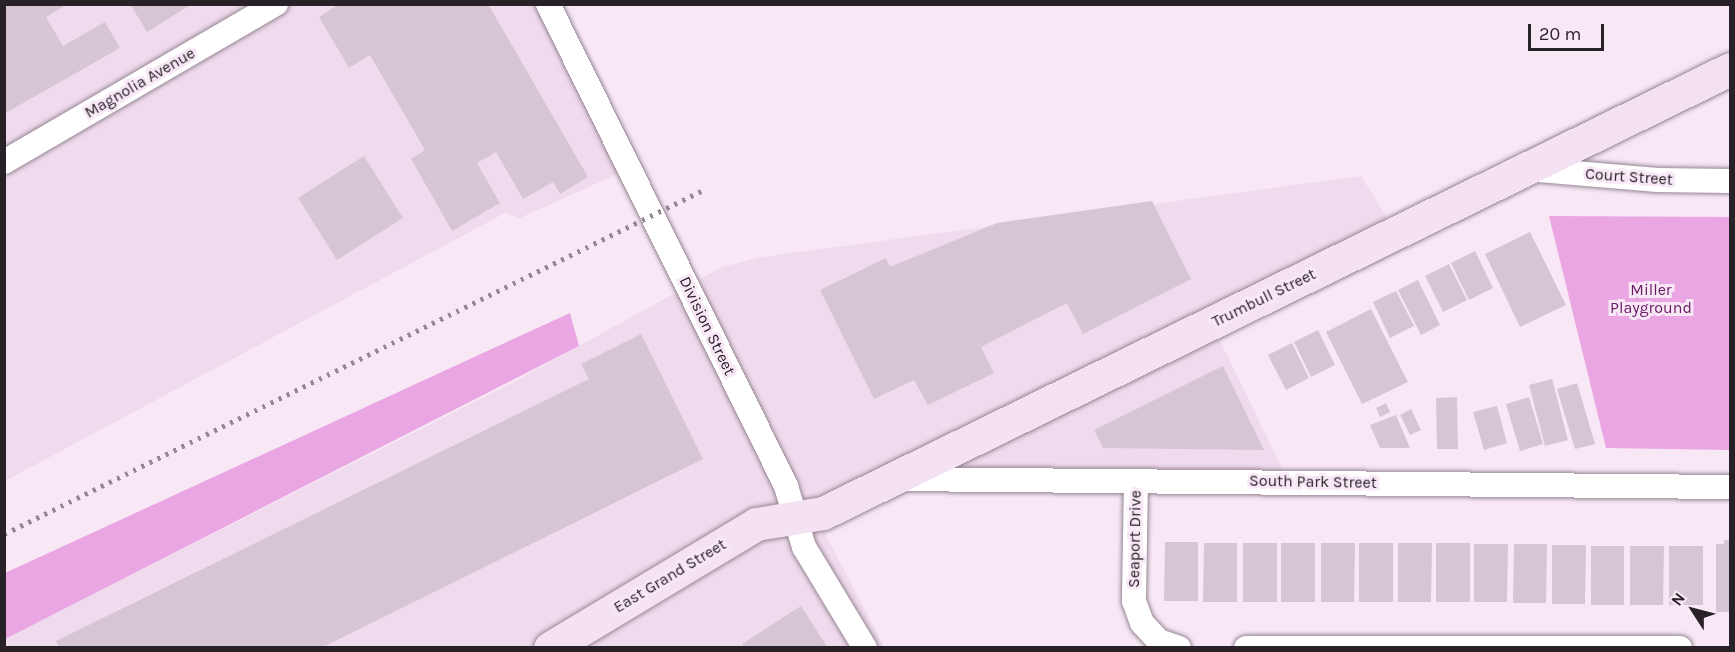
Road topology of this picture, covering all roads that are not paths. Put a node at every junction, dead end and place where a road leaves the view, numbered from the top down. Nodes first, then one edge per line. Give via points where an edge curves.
1 (276, 4) edge
2 (548, 4) edge
3 (1731, 69) edge
4 (4, 162) edge
5 (1527, 169) junction
6 (1731, 181) edge
7 (895, 479) junction
8 (1136, 481) junction
9 (1731, 487) edge
10 (795, 517) junction
11 (550, 648) edge
12 (865, 648) edge
13 (1179, 648) edge
14 (1246, 648) edge
15 (1680, 648) edge

1 - 4 street, Magnolia Avenue
2 - 10 street, Division Street via 786,486
3 - 5 street, Trumbull Street
5 - 6 street, Court Street via 1658,180
5 - 7 street, Trumbull Street
7 - 8 street, South Park Street
7 - 10 street, Trumbull Street via 823,513
8 - 9 street, South Park Street
8 - 13 street, Seaport Drive via 1134,601 1159,641
10 - 11 street, East Grand Street via 756,524
10 - 12 street, Division Street via 804,547
14 - 15 street

